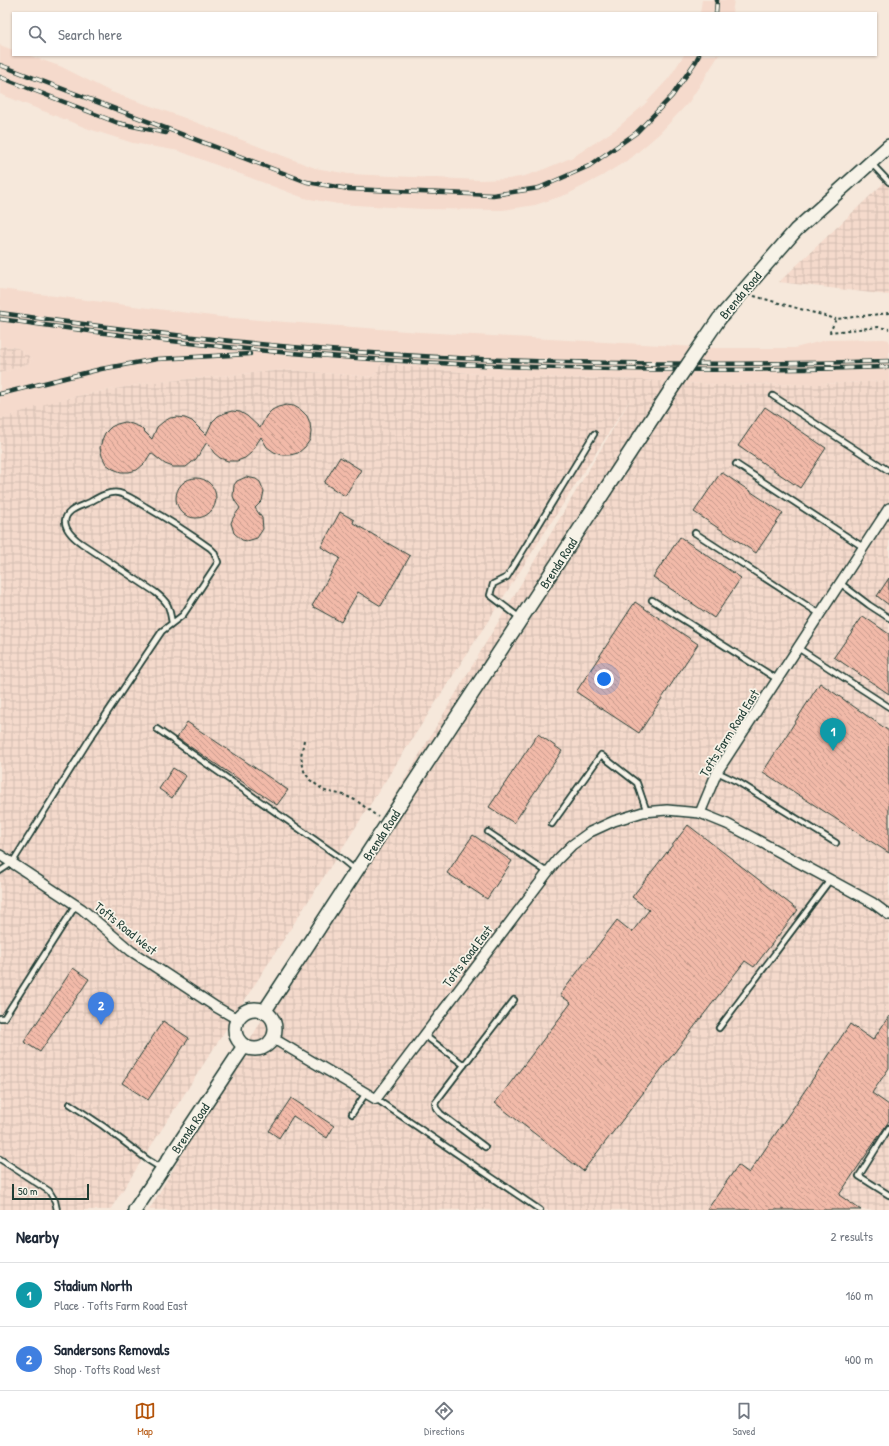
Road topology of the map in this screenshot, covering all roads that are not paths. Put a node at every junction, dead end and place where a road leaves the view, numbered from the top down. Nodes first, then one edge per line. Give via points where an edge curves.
1 (889, 146) edge
2 (870, 163) junction
3 (889, 182) edge
4 (773, 396) dead end
5 (594, 434) dead end
6 (736, 464) dead end
7 (889, 471) edge
8 (888, 511) edge
9 (695, 533) dead end
10 (863, 547) junction
11 (840, 584) junction
12 (652, 600) dead end
13 (820, 614) junction
14 (889, 618) edge
15 (522, 619) junction
16 (172, 623) junction
17 (798, 648) junction
18 (777, 680) junction
19 (889, 707) edge
20 (157, 729) dead end
21 (717, 772) junction
22 (647, 812) junction
23 (700, 813) junction
24 (552, 824) dead end
25 (488, 832) dead end
26 (836, 843) dead end
27 (0, 855) edge
28 (12, 863) junction
29 (0, 871) edge
30 (357, 871) junction
31 (547, 872) junction
32 (830, 880) junction
33 (76, 905) junction
34 (889, 915) edge
35 (514, 1000) dead end
36 (264, 1012) junction
37 (0, 1018) edge
38 (237, 1019) junction
39 (719, 1028) dead end
40 (424, 1035) junction
41 (274, 1039) junction
42 (244, 1046) junction
43 (464, 1064) junction
44 (366, 1093) junction
45 (376, 1099) junction
46 (70, 1104) dead end
47 (352, 1114) dead end
48 (889, 1128) edge
49 (484, 1147) dead end
50 (0, 1159) edge
51 (162, 1169) junction
52 (889, 1195) edge
53 (58, 1210) edge
54 (135, 1210) edge
55 (540, 1210) edge

1 - 2 main road, Brenda Road
2 - 3 lane
2 - 15 main road, Brenda Road, bridge via 796,230 719,319
4 - 7 lane
5 - 15 lane via 507,577 493,584 490,595
6 - 10 lane
8 - 10 street, Tofts Farm Road East
9 - 13 lane
10 - 11 street, Tofts Farm Road East
11 - 13 street, Tofts Farm Road East
11 - 14 lane
12 - 18 lane
13 - 17 street, Tofts Farm Road East
15 - 30 main road, Brenda Road
16 - 16 lane via 183,615 218,562 214,552 178,525 119,493 101,496 71,511 66,517 65,524 72,537 165,600 169,606
16 - 28 lane via 162,632 89,740
17 - 18 street, Tofts Farm Road East
17 - 19 lane
18 - 21 street, Tofts Farm Road East
20 - 30 lane
21 - 23 street, Tofts Farm Road East
21 - 26 lane via 738,782
22 - 23 street, Tofts Road East via 668,810
22 - 24 lane via 637,783 601,755
22 - 31 street, Tofts Road East via 614,821 590,832 572,845
23 - 32 street via 727,824
25 - 31 lane
27 - 28 street, Tofts Road West
28 - 29 lane
28 - 33 street, Tofts Road West
30 - 36 main road, Brenda Road
31 - 40 street, Tofts Road East
32 - 34 street
32 - 39 lane
33 - 37 lane via 4,1018
33 - 38 street, Tofts Road West via 131,951
35 - 43 lane
36 - 38 main road via 254,1009
36 - 41 main road via 272,1018 276,1030
38 - 42 main road via 235,1029 238,1040
40 - 43 lane
40 - 45 street, Tofts Road East
41 - 42 main road via 262,1049 253,1050
41 - 44 street
42 - 51 main road, Brenda Road
43 - 49 lane via 435,1102 436,1108
44 - 45 street
44 - 47 lane
45 - 55 lane
46 - 51 lane
48 - 52 lane via 859,1176
50 - 53 lane via 49,1191
51 - 54 main road, Brenda Road

